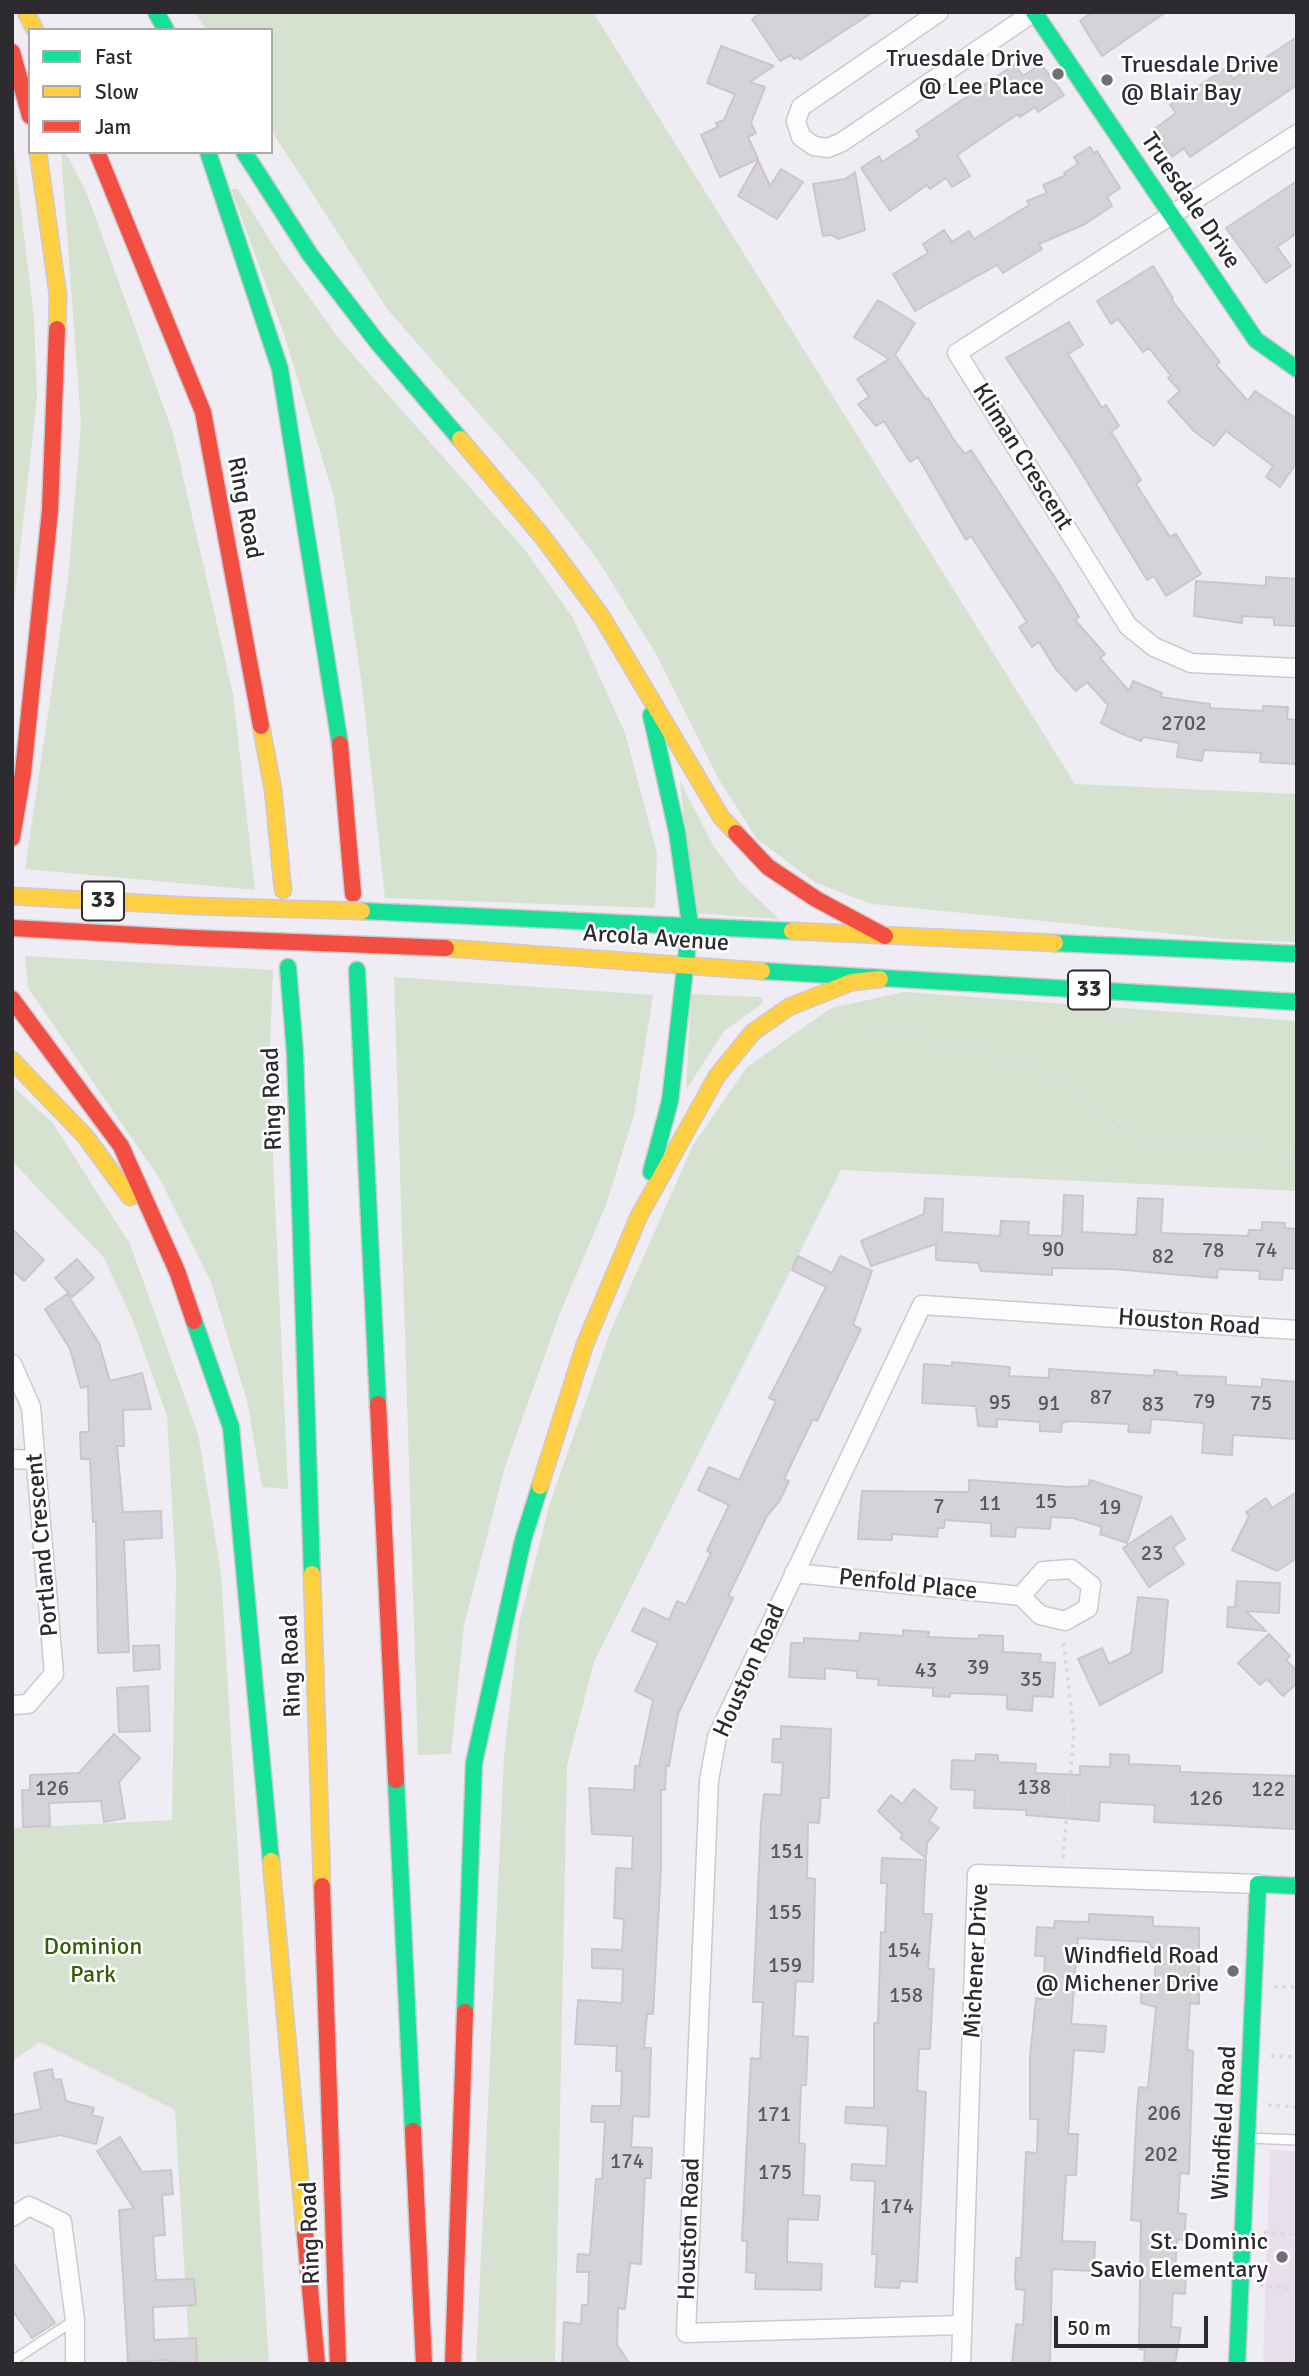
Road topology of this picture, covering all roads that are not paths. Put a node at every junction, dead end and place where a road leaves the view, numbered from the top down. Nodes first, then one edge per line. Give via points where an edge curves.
1 (26, 12) edge
2 (156, 12) edge
3 (939, 12) edge
4 (1034, 12) edge
5 (34, 28) edge
6 (165, 28) edge
7 (12, 52) edge
8 (28, 109) edge
9 (1297, 134) edge
10 (38, 154) edge
11 (98, 154) edge
12 (209, 154) edge
13 (245, 154) edge
14 (1173, 216) junction
15 (1297, 369) edge
16 (50, 511) junction
17 (18, 652) dead end
18 (1297, 668) edge
19 (644, 687) junction
20 (12, 838) edge
21 (283, 890) dead end
22 (353, 894) dead end
23 (12, 896) edge
24 (690, 924) junction
25 (12, 928) edge
26 (885, 936) junction
27 (1297, 954) edge
28 (688, 963) junction
29 (288, 967) dead end
30 (357, 970) dead end
31 (880, 979) junction
32 (12, 999) edge
33 (1297, 1002) edge
34 (12, 1060) edge
35 (639, 1216) junction
36 (177, 1271) junction
37 (1297, 1330) edge
38 (12, 1364) edge
39 (12, 1459) edge
40 (36, 1460) junction
41 (794, 1573) junction
42 (1021, 1596) junction
43 (12, 1705) edge
44 (1258, 1884) junction
45 (1297, 1886) edge
46 (1247, 2138) junction
47 (1297, 2140) edge
48 (12, 2217) edge
49 (75, 2320) junction
50 (962, 2325) junction
51 (12, 2361) edge
52 (75, 2364) edge
53 (317, 2364) edge
54 (338, 2364) edge
55 (424, 2364) edge
56 (453, 2364) edge
57 (961, 2364) edge
58 (1237, 2364) edge

1 - 5 main road
2 - 6 main road
3 - 4 street via 801,107 796,121 801,137 828,148 842,142
4 - 14 main road, Truesdale Drive
7 - 8 main road
9 - 14 street
10 - 16 main road via 58,295
11 - 21 main road, Ring Road via 203,412 273,789
12 - 22 main road via 280,369 338,726
13 - 19 main road via 311,256 378,343 542,536 602,617
14 - 15 main road, Truesdale Drive via 1256,340
14 - 18 street, Kliman Crescent via 957,353 1128,626 1154,647 1191,663
16 - 17 main road
16 - 20 main road
19 - 24 main road via 677,832
19 - 26 main road via 721,817 768,867 816,900
23 - 24 main road, Arcola Avenue / 33, bridge
24 - 26 main road, Arcola Avenue / 33
24 - 28 main road
25 - 28 main road, Arcola Avenue / 33, bridge
26 - 27 main road, Arcola Avenue / 33
28 - 31 main road, Arcola Avenue / 33
28 - 35 main road via 670,1101
29 - 54 main road, Ring Road via 296,1081
30 - 55 main road
31 - 33 main road, Arcola Avenue / 33
31 - 35 main road via 852,982 801,1002 753,1032 722,1069
32 - 36 main road via 121,1146
34 - 36 main road via 85,1136 136,1204
35 - 56 main road via 585,1344 523,1540 474,1763
36 - 53 main road via 231,1427
37 - 41 street, Houston Road via 922,1305
38 - 40 street, Portland Crescent via 31,1407
39 - 40 street
40 - 43 street, Portland Crescent via 54,1674 28,1704
41 - 42 street, Penfold Place
41 - 50 street, Houston Road via 717,1737 709,1780 686,2333
42 - 42 street via 1040,1615 1065,1620 1088,1608 1091,1585 1072,1569 1042,1571
44 - 45 main road, Michener Drive
44 - 46 main road, Windfield Road
44 - 50 street, Michener Drive via 977,1874
46 - 47 lane
46 - 58 main road, Windfield Road
48 - 49 street via 29,2206 62,2222
49 - 51 lane
49 - 52 street
50 - 57 street, Michener Drive

